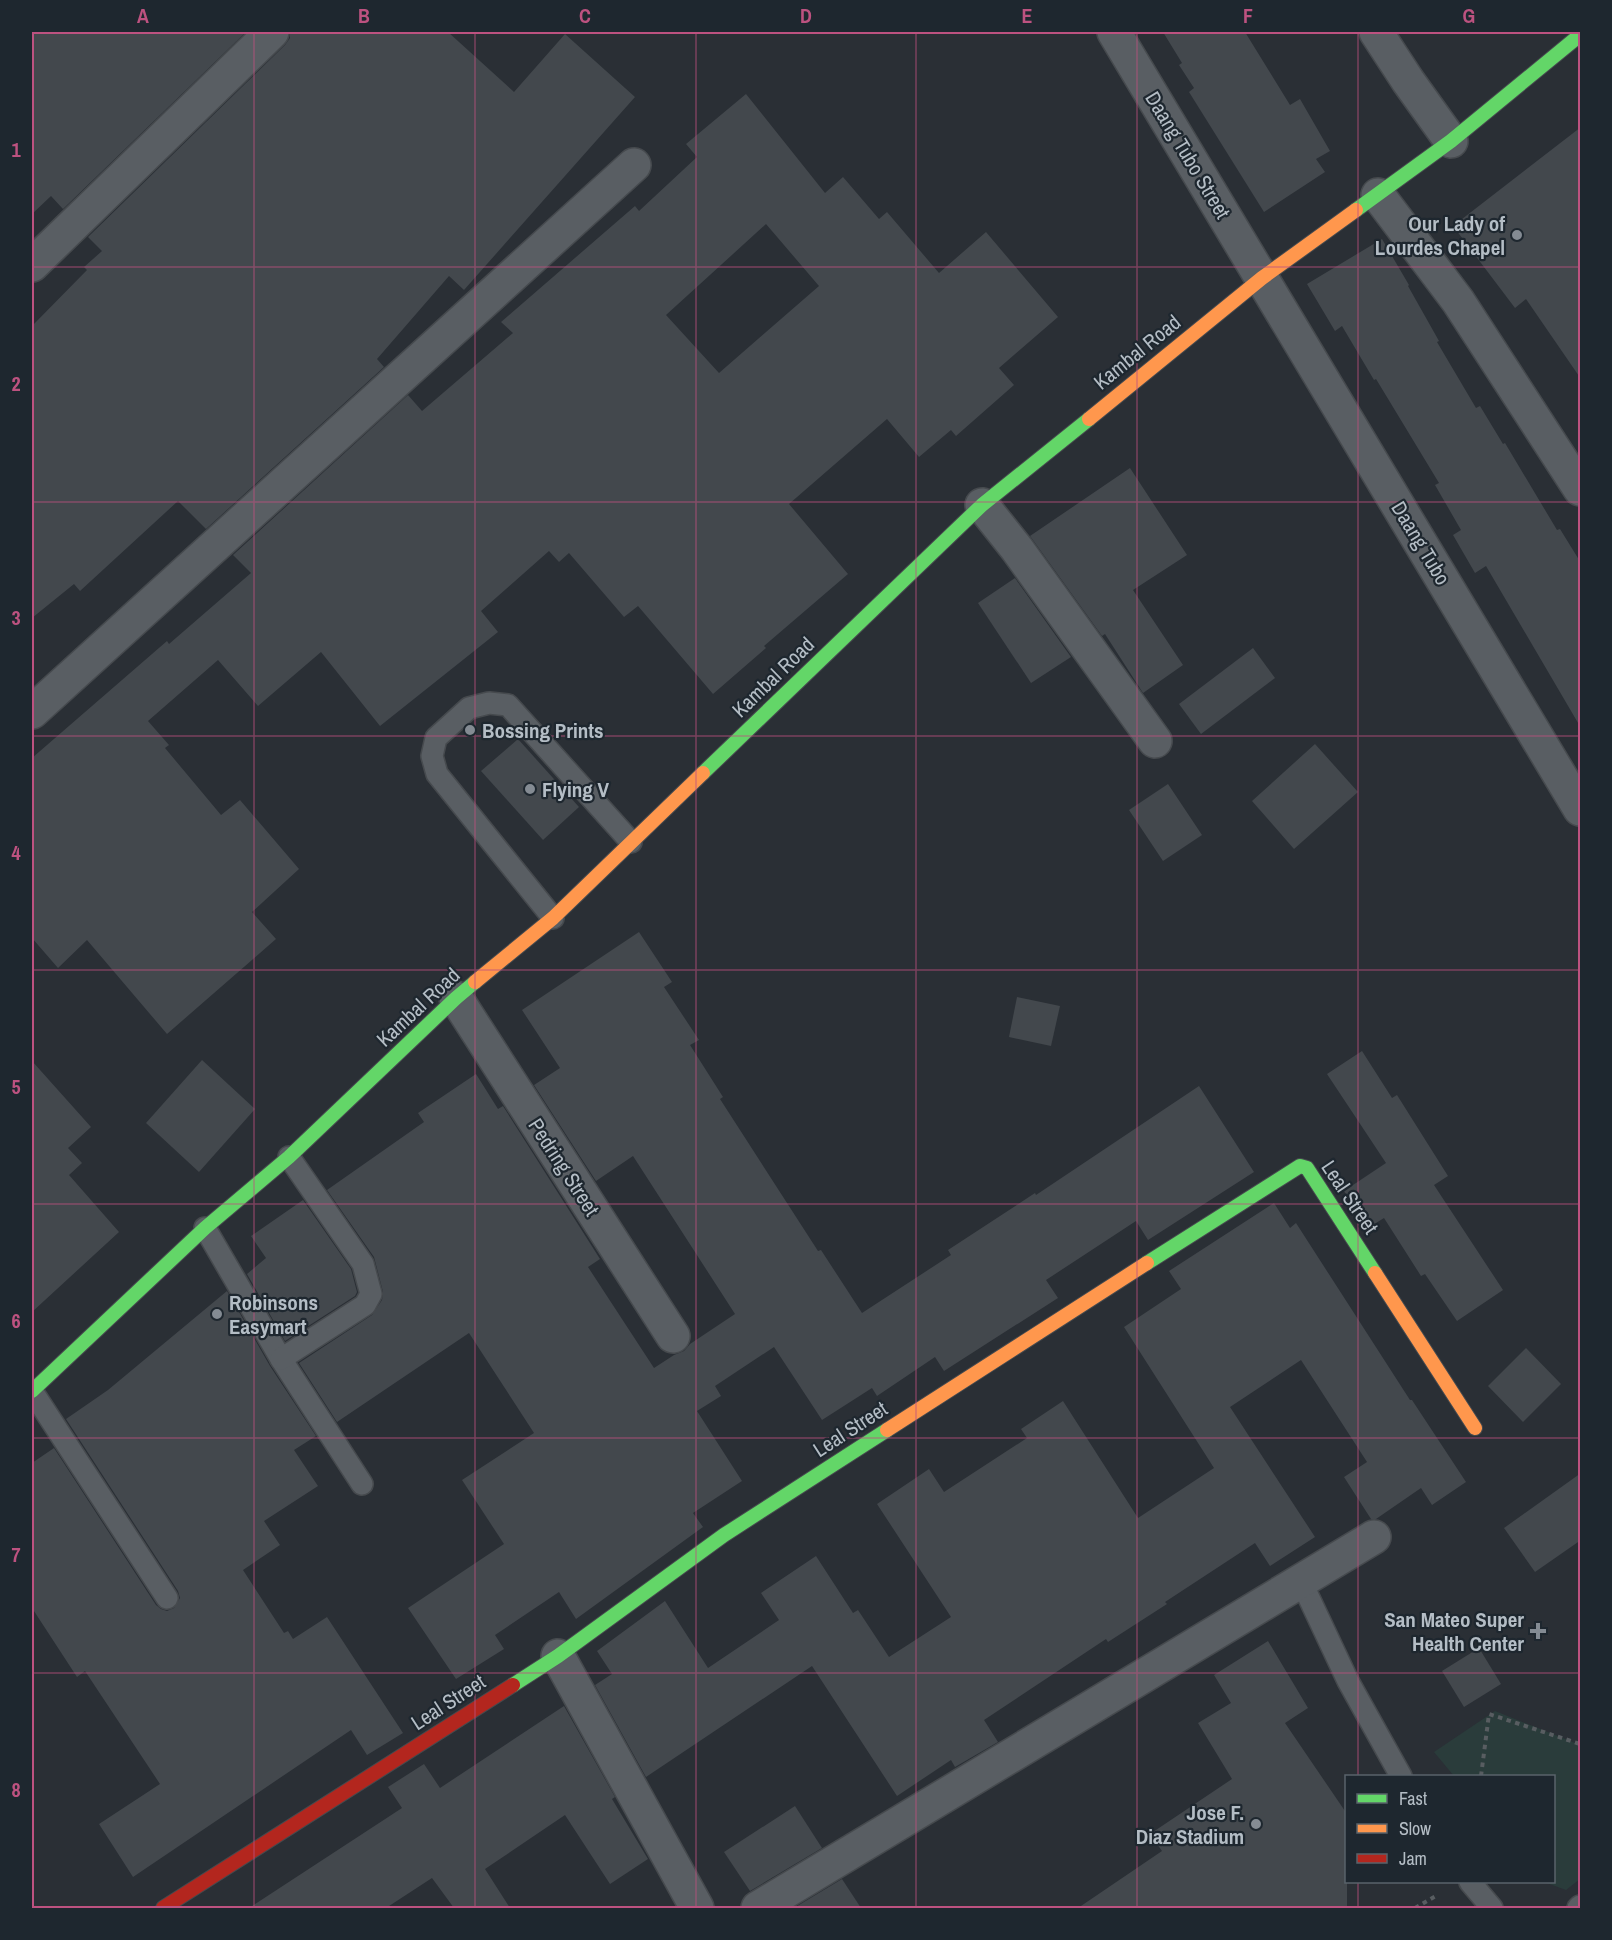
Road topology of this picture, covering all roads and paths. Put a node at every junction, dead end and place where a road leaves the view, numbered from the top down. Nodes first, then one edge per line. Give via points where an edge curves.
1 (272, 32) edge
2 (1114, 32) edge
3 (1376, 32) edge
4 (1581, 35) edge
5 (1451, 141) junction
6 (634, 165) dead end
7 (1378, 195) junction
8 (32, 265) edge
9 (1262, 278) junction
10 (1581, 489) edge
11 (982, 505) junction
12 (32, 712) edge
13 (1155, 741) dead end
14 (1581, 809) edge
15 (631, 842) junction
16 (553, 918) junction
17 (456, 998) junction
18 (289, 1157) junction
19 (205, 1228) junction
20 (673, 1336) dead end
21 (281, 1359) junction
22 (32, 1391) edge
23 (1474, 1428) dead end
24 (362, 1484) dead end
25 (1374, 1537) dead end
26 (1301, 1581) junction
27 (167, 1598) dead end
28 (558, 1656) junction
29 (1581, 1746) edge
30 (1400, 1775) edge
31 (1481, 1775) edge
32 (1472, 1883) edge
33 (163, 1908) edge
34 (697, 1908) edge
35 (758, 1908) edge
36 (1492, 1908) edge

1 - 8 street
2 - 9 street, Daang Tubo Street
3 - 5 street
4 - 5 main road, Kambal Road
5 - 7 main road, Kambal Road
6 - 12 street
7 - 9 main road, Kambal Road
7 - 10 street via 1458,301
9 - 11 main road, Kambal Road
9 - 14 street, Daang Tubo
11 - 13 street
11 - 15 main road, Kambal Road
15 - 16 main road, Kambal Road
15 - 16 lane via 508,705 489,703 469,708 436,738 432,756 437,774
16 - 17 main road, Kambal Road
17 - 18 main road, Kambal Road
17 - 20 street, Pedring Street
18 - 19 main road, Kambal Road
18 - 21 lane via 363,1264 371,1294 365,1305
19 - 21 lane
19 - 22 main road, Kambal Road
21 - 24 lane
22 - 27 lane
23 - 28 main road, Leal Street via 1307,1168 1300,1166 724,1535
25 - 26 street
26 - 30 lane via 1348,1681
26 - 35 street
28 - 33 main road, Leal Street
28 - 34 street
29 - 31 path via 1489,1714
32 - 36 lane

